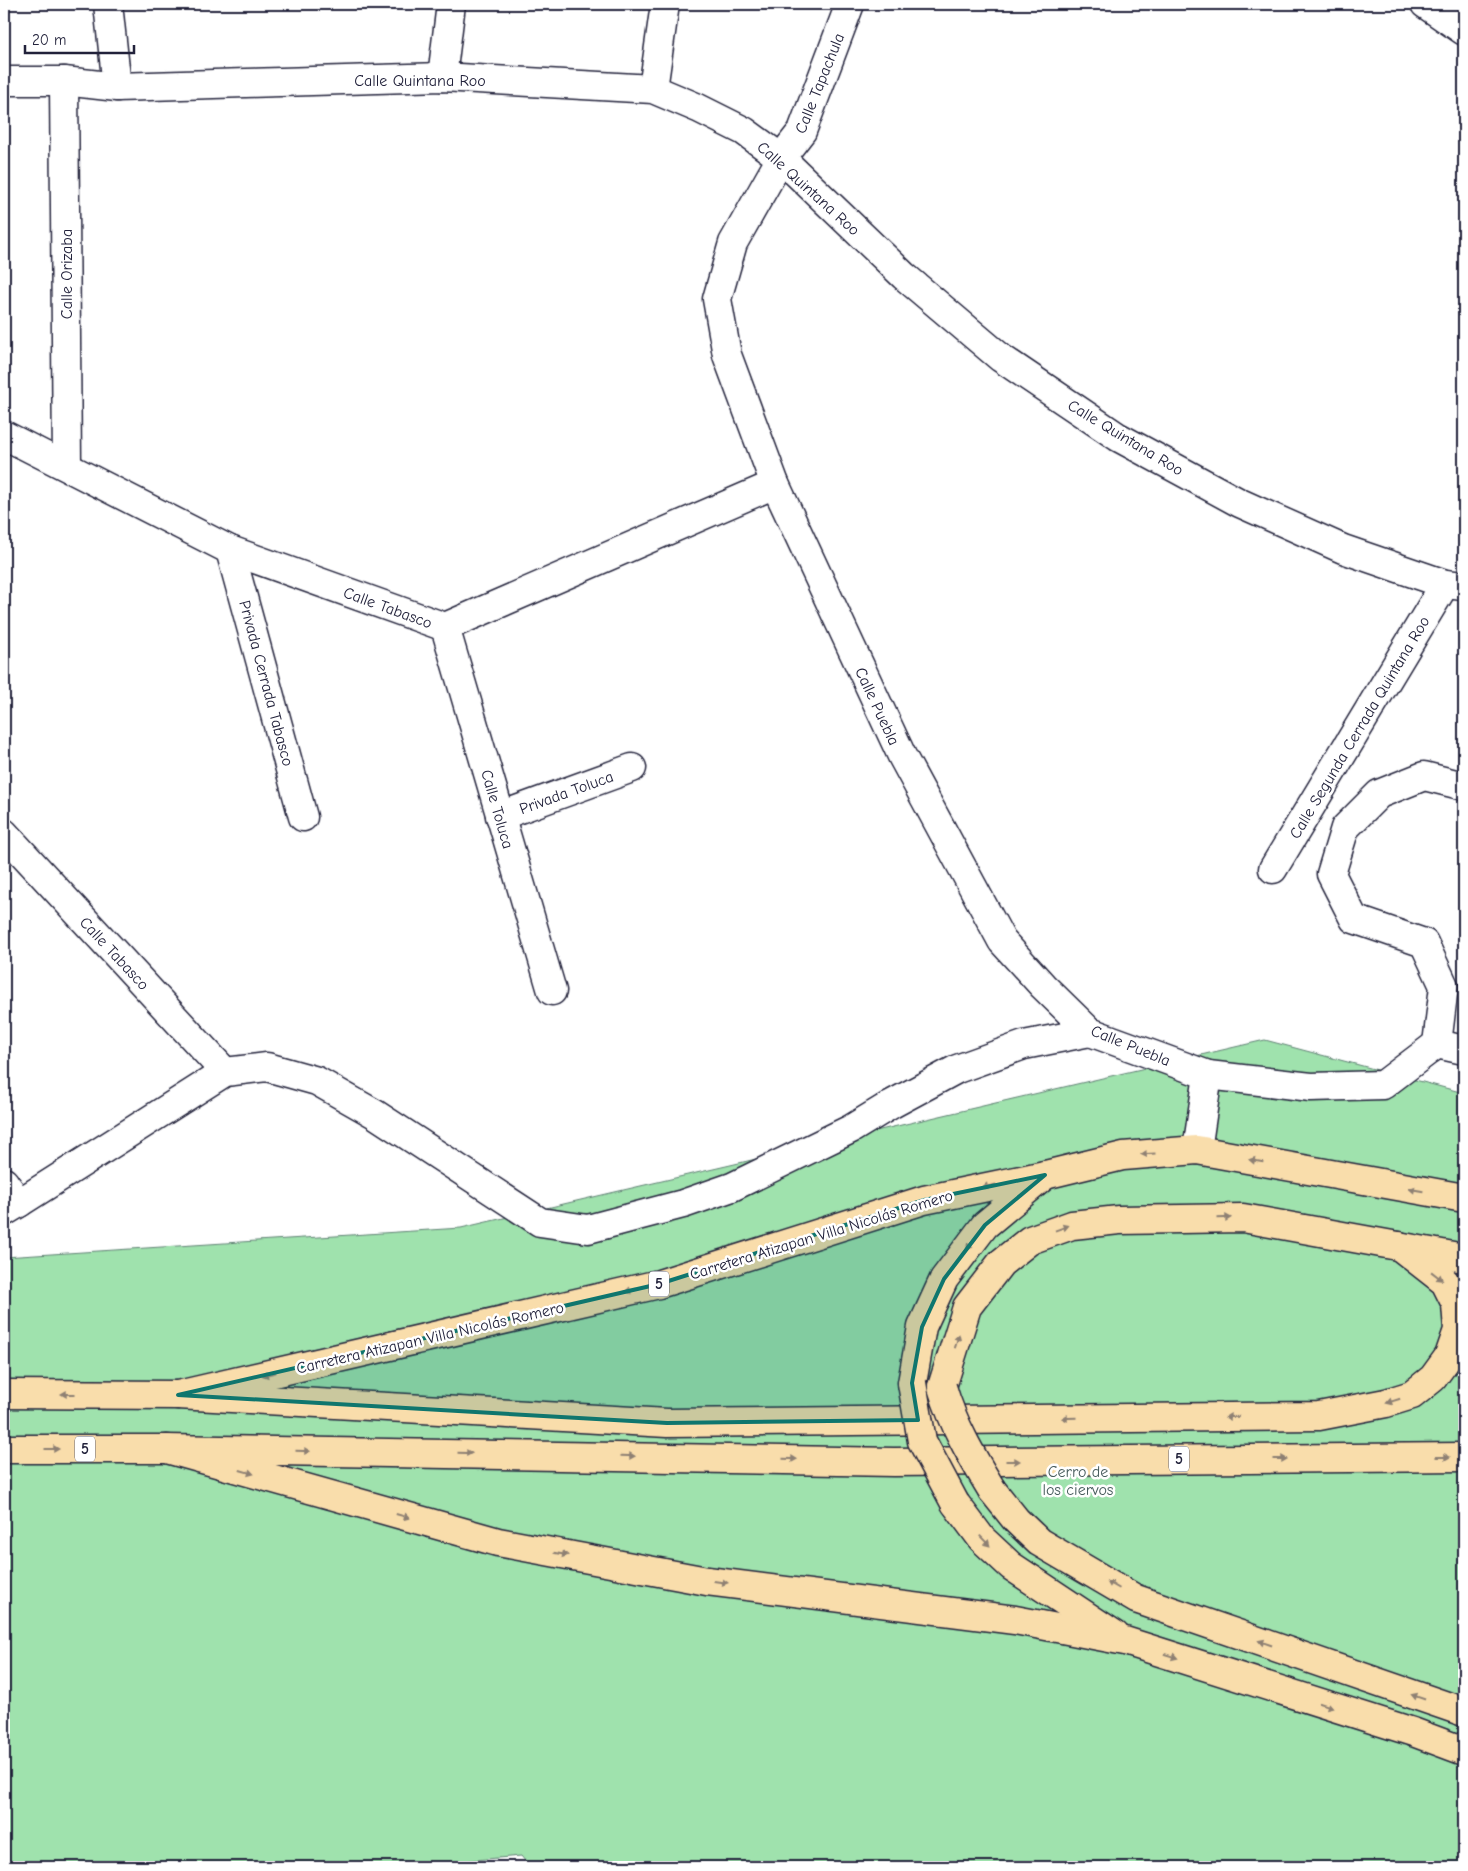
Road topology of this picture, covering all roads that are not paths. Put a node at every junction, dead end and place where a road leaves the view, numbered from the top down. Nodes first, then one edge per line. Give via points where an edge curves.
1 (108, 4) edge
2 (452, 4) edge
3 (665, 4) edge
4 (850, 4) edge
5 (442, 78) junction
6 (64, 81) junction
7 (4, 82) edge
8 (117, 87) junction
9 (652, 89) junction
10 (781, 158) junction
11 (4, 435) edge
12 (67, 466) junction
13 (775, 484) junction
14 (230, 550) junction
15 (1455, 585) edge
16 (445, 627) junction
17 (632, 768) dead end
18 (1464, 786) edge
19 (500, 816) junction
20 (303, 817) dead end
21 (4, 833) edge
22 (1273, 869) dead end
23 (552, 991) dead end
24 (1090, 1032) junction
25 (1437, 1044) junction
26 (1464, 1050) edge
27 (225, 1072) junction
28 (1208, 1075) junction
29 (1197, 1150) junction
30 (1045, 1175) junction
31 (4, 1182) edge
32 (1464, 1198) edge
33 (12, 1208) edge
34 (1399, 1246) junction
35 (1464, 1258) edge
36 (4, 1394) edge
37 (178, 1395) junction
38 (4, 1449) edge
39 (166, 1449) junction
40 (1464, 1457) edge
41 (1124, 1641) junction
42 (1464, 1712) edge
43 (1464, 1751) edge

1 - 8 street
2 - 5 street
3 - 9 street
4 - 10 street, Calle Tapachula via 802,131
5 - 8 street, Calle Quintana Roo
5 - 9 street, Calle Quintana Roo
6 - 7 street, Calle Quintana Roo
6 - 8 street, Calle Quintana Roo
6 - 12 street, Calle Orizaba
9 - 10 street, Calle Quintana Roo via 744,131
10 - 13 street, Calle Puebla via 733,243 717,299 727,355
10 - 15 street, Calle Quintana Roo via 904,276 1001,358 1118,437 1240,503 1343,549
11 - 12 street, Calle Tabasco
12 - 14 street, Calle Tabasco
13 - 16 street, Calle Tabasco
13 - 24 street, Calle Puebla via 902,756 1002,941
14 - 16 street, Calle Tabasco
14 - 20 street, Privada Cerrada Tabasco
15 - 22 street, Calle Segunda Cerrada Quintana Roo
16 - 19 street, Calle Toluca
17 - 19 street, Privada Toluca
18 - 25 street via 1424,776 1380,794 1345,828 1330,874 1354,919 1424,943 1444,986
19 - 23 street, Calle Toluca
21 - 27 street, Calle Tabasco
24 - 27 street via 1024,1045 957,1069 851,1129 732,1187 588,1229 540,1222 375,1114 317,1081 267,1067
24 - 28 street, Calle Puebla
25 - 26 street
25 - 28 street, Calle Puebla via 1383,1084 1311,1088
27 - 33 street
28 - 29 street
29 -> 30 main road, Carretera Atizapan Villa Nicolás Romero / 5 via 1124,1156
32 -> 29 main road, Carretera Atizapan Villa Nicolás Romero / 5
30 -> 37 main road, Carretera Atizapan Villa Nicolás Romero / 5 via 924,1200 660,1284
30 -> 41 main road, bridge via 985,1225 944,1279 922,1327 912,1383 922,1441 955,1503 982,1539 1011,1566
31 - 33 street
34 - 35 main road
34 -> 37 main road via 1445,1282 1456,1304 1458,1330 1449,1356 1433,1378 1412,1395 1319,1416 667,1423
42 -> 34 main road, bridge via 1136,1599 1039,1542 992,1490 964,1444 942,1387 967,1307 1000,1263 1030,1240 1072,1225 1119,1220 1243,1218
37 -> 36 main road, Carretera Atizapan Villa Nicolás Romero / 5
38 -> 39 main road, 5
39 -> 40 main road, 5 via 894,1462
39 -> 41 main road via 498,1542 707,1581 1014,1620
41 -> 43 main road

